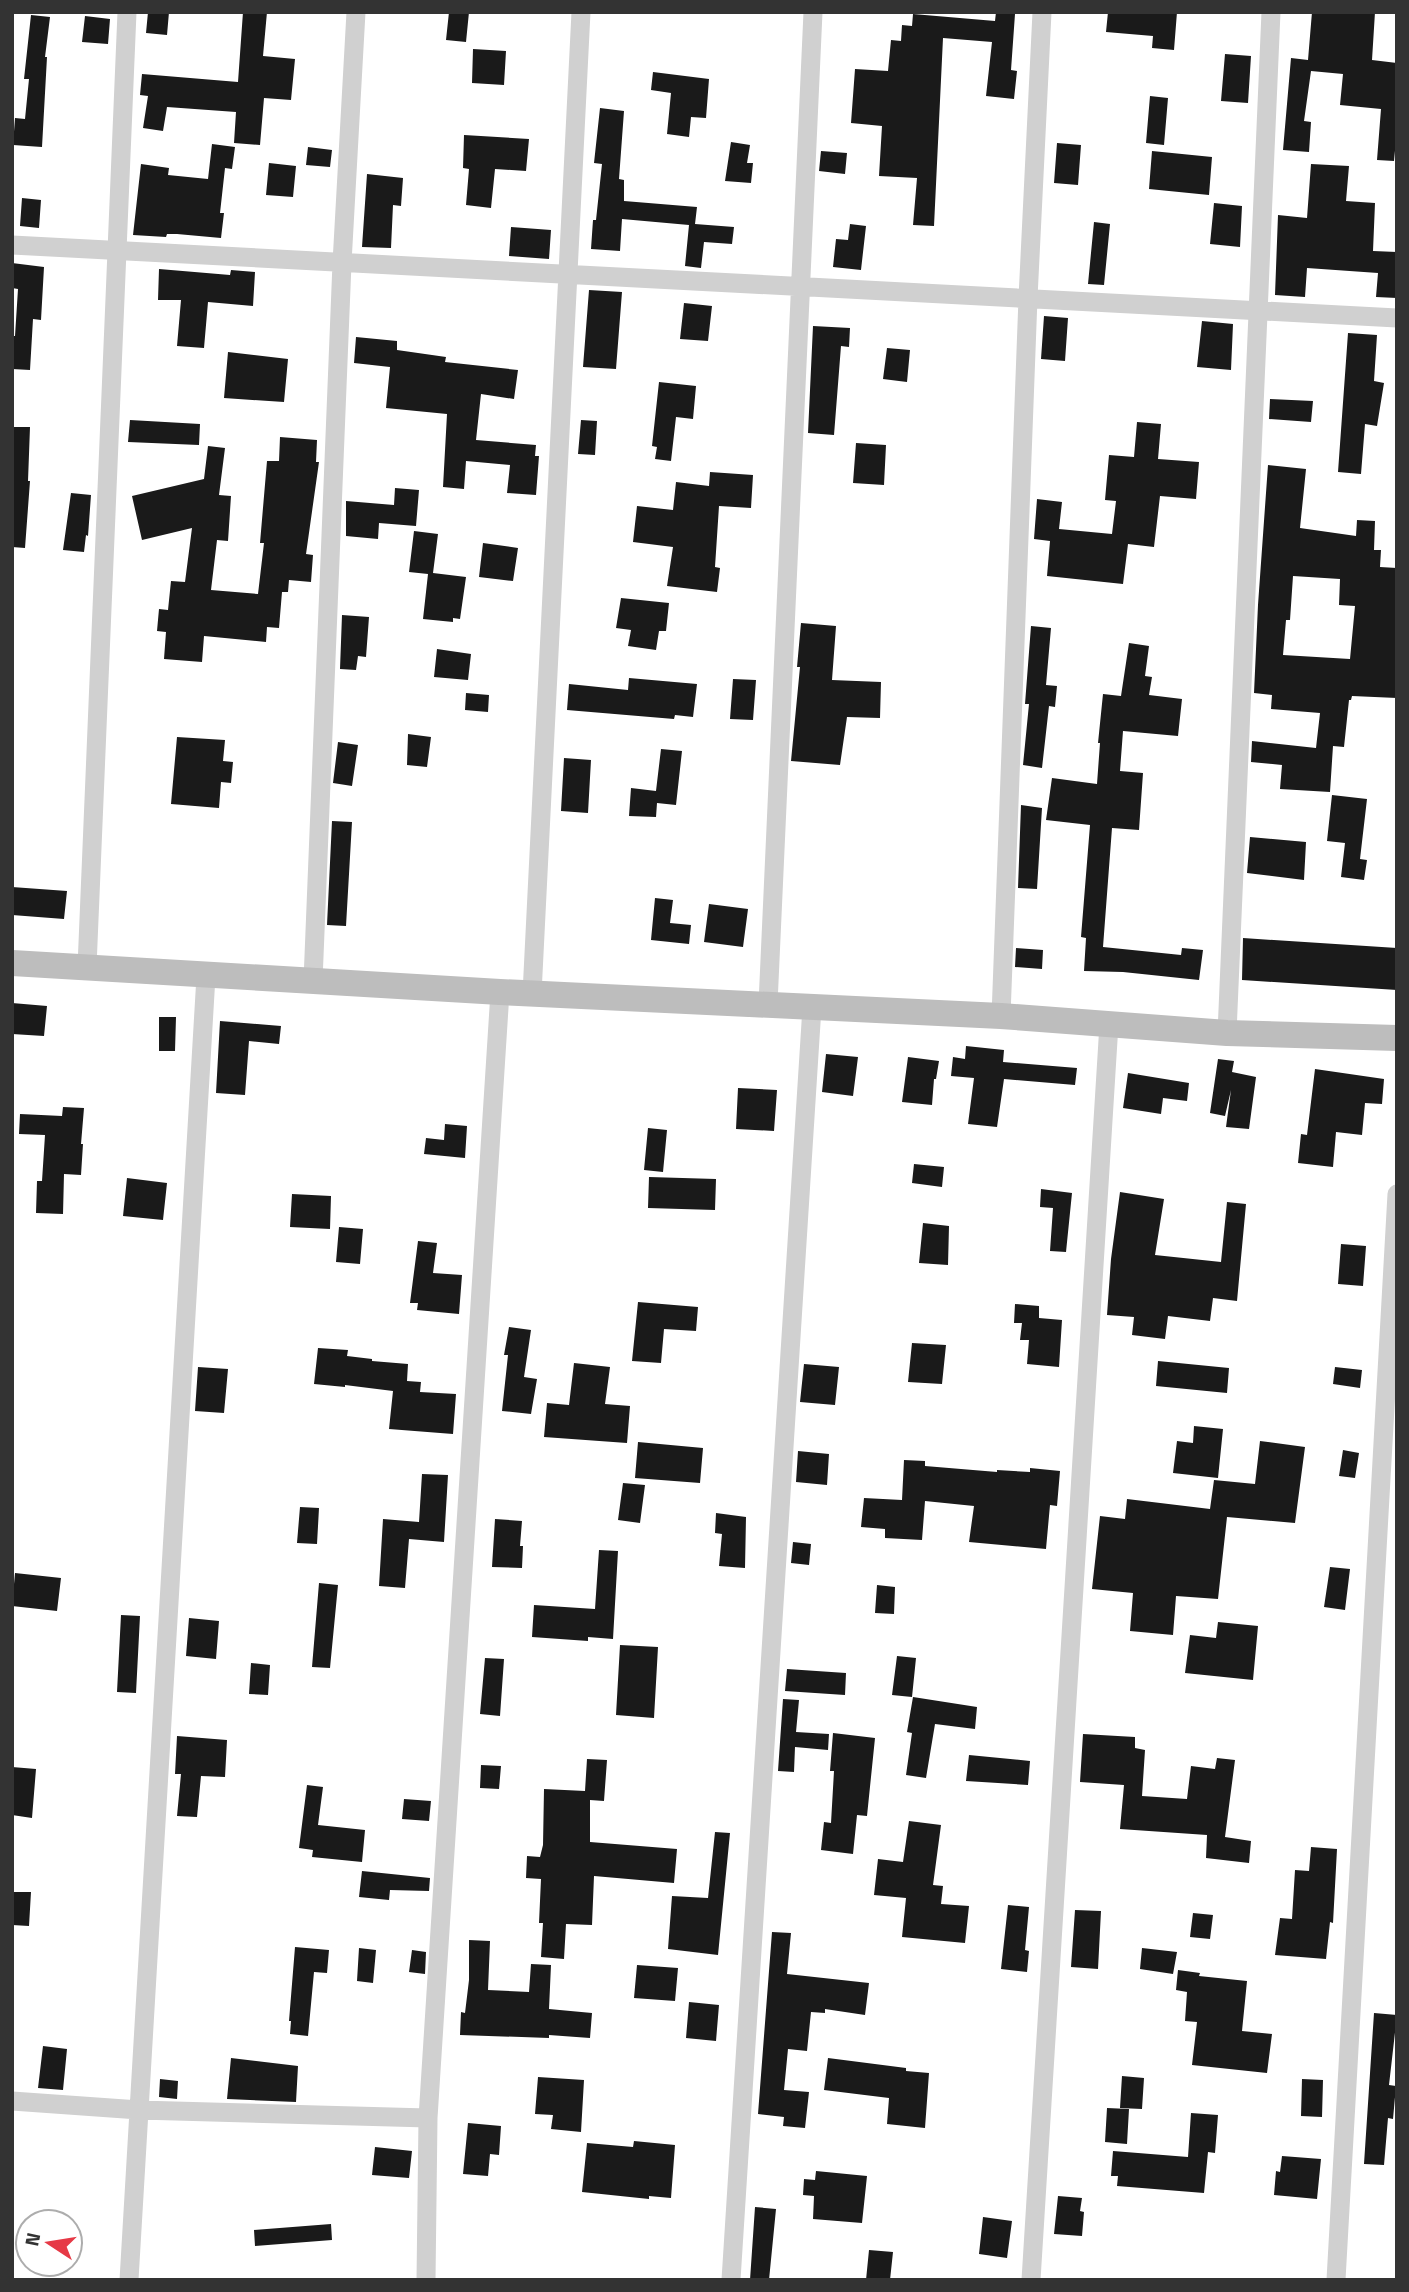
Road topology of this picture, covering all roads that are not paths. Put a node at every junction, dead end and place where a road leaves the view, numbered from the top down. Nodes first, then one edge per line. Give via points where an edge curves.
1 (127, 12) edge
2 (356, 12) edge
3 (581, 12) edge
4 (813, 12) edge
5 (1042, 12) edge
6 (1271, 12) edge
7 (12, 245) edge
8 (116, 251) junction
9 (342, 263) junction
10 (568, 275) junction
11 (800, 287) junction
12 (1028, 298) junction
13 (1257, 310) junction
14 (1397, 318) edge
15 (12, 962) edge
16 (87, 967) junction
17 (206, 976) junction
18 (313, 981) junction
19 (500, 992) junction
20 (532, 994) junction
21 (768, 1004) junction
22 (812, 1007) junction
23 (1001, 1016) junction
24 (1109, 1024) junction
25 (1227, 1033) junction
26 (1397, 1038) edge
27 (1397, 1194) edge
28 (12, 2101) edge
29 (139, 2110) junction
30 (428, 2118) junction
31 (129, 2280) edge
32 (426, 2280) edge
33 (731, 2280) edge
34 (1031, 2280) edge
35 (1336, 2280) edge

1 - 8 street
2 - 9 street
3 - 10 street
4 - 11 street
5 - 12 street
6 - 13 street
7 - 8 street
8 - 9 street
8 - 16 street
9 - 10 street
9 - 18 street
10 - 11 street
10 - 20 street
11 - 12 street
11 - 21 street
12 - 13 street
12 - 23 street
13 - 14 street
13 - 25 street
15 - 16 main road
16 - 17 main road
17 - 18 main road
17 - 29 street
18 - 19 main road
19 - 20 main road
19 - 30 street
20 - 21 main road
21 - 22 main road
22 - 23 main road
22 - 33 street
23 - 24 main road
24 - 25 main road
24 - 34 street
25 - 26 main road
27 - 35 street
28 - 29 street
29 - 30 street
29 - 31 street
30 - 32 street

